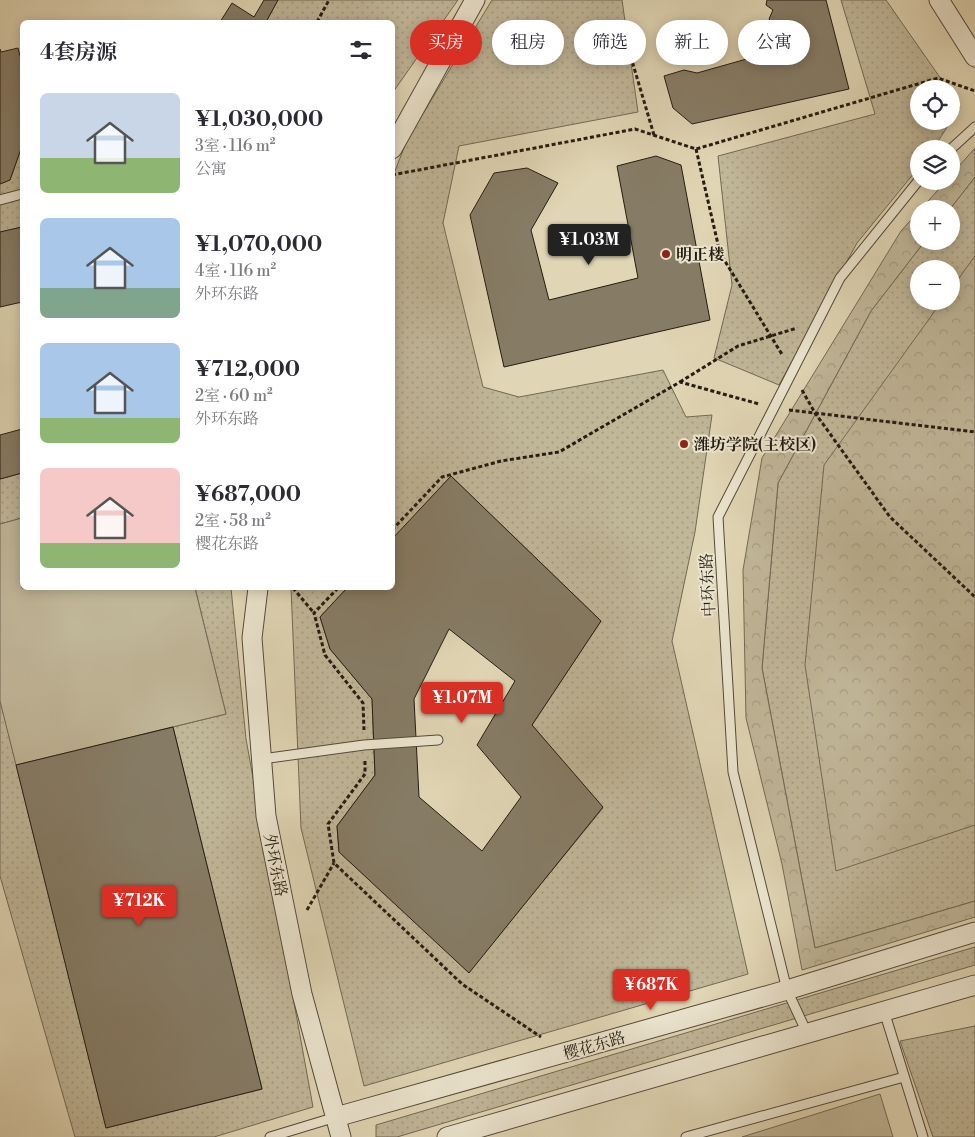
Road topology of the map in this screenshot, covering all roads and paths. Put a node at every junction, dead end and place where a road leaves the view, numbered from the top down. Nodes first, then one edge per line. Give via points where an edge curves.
1 (329, 0) edge
2 (475, 0) edge
3 (939, 0) edge
4 (318, 20) edge
5 (975, 57) edge
6 (633, 65) edge
7 (975, 91) edge
8 (975, 127) edge
9 (655, 135) junction
10 (960, 141) edge
11 (395, 144) edge
12 (696, 148) junction
13 (395, 174) edge
14 (911, 190) edge
15 (20, 195) edge
16 (0, 200) edge
17 (819, 321) junction
18 (771, 336) junction
19 (792, 372) junction
20 (680, 382) junction
21 (774, 408) junction
22 (815, 413) junction
23 (975, 432) edge
24 (395, 527) edge
25 (258, 590) edge
26 (295, 590) edge
27 (336, 590) edge
28 (975, 597) edge
29 (314, 613) junction
30 (438, 740) dead end
31 (364, 745) junction
32 (262, 759) junction
33 (334, 863) junction
34 (975, 932) edge
35 (291, 940) junction
36 (975, 985) edge
37 (787, 990) junction
38 (884, 1011) junction
39 (807, 1033) junction
40 (564, 1053) junction
41 (904, 1077) junction
42 (336, 1117) junction
43 (270, 1137) edge
44 (341, 1137) edge
45 (447, 1137) edge
46 (686, 1137) edge
47 (923, 1137) edge

1 - 4 path
2 - 11 street
3 - 5 street
6 - 9 path
7 - 12 path via 938,78
8 - 10 lane
9 - 12 path
9 - 13 path via 635,129
12 - 18 path via 720,253
14 - 17 lane, 中环东路 via 840,278
15 - 16 lane
17 - 18 path
17 - 19 lane, 中环东路
18 - 19 path
18 - 20 path via 738,346
19 - 21 lane, 中环东路
19 - 22 path
20 - 21 path
20 - 24 path via 559,452 501,461 442,477
21 - 22 path
21 - 37 lane, 中环东路 via 718,518 733,772
22 - 23 path
22 - 28 path via 890,517
25 - 32 street, 外环东路 via 252,638
26 - 29 path
27 - 29 path
29 - 31 path via 325,655 363,703
30 - 31 lane
31 - 32 lane
31 - 33 path via 365,774 328,824
32 - 35 street, 外环东路 via 266,816
33 - 35 path
33 - 40 path via 462,984
34 - 37 street, 樱花东路
35 - 42 street, 外环东路 via 302,994
36 - 38 street
37 - 39 lane, 中环东路
37 - 40 street, 樱花东路
38 - 39 street
38 - 41 lane
39 - 45 street
40 - 42 street, 樱花东路
41 - 46 lane
41 - 47 lane
42 - 43 lane, 樱花东路
42 - 44 street, 外环东路

